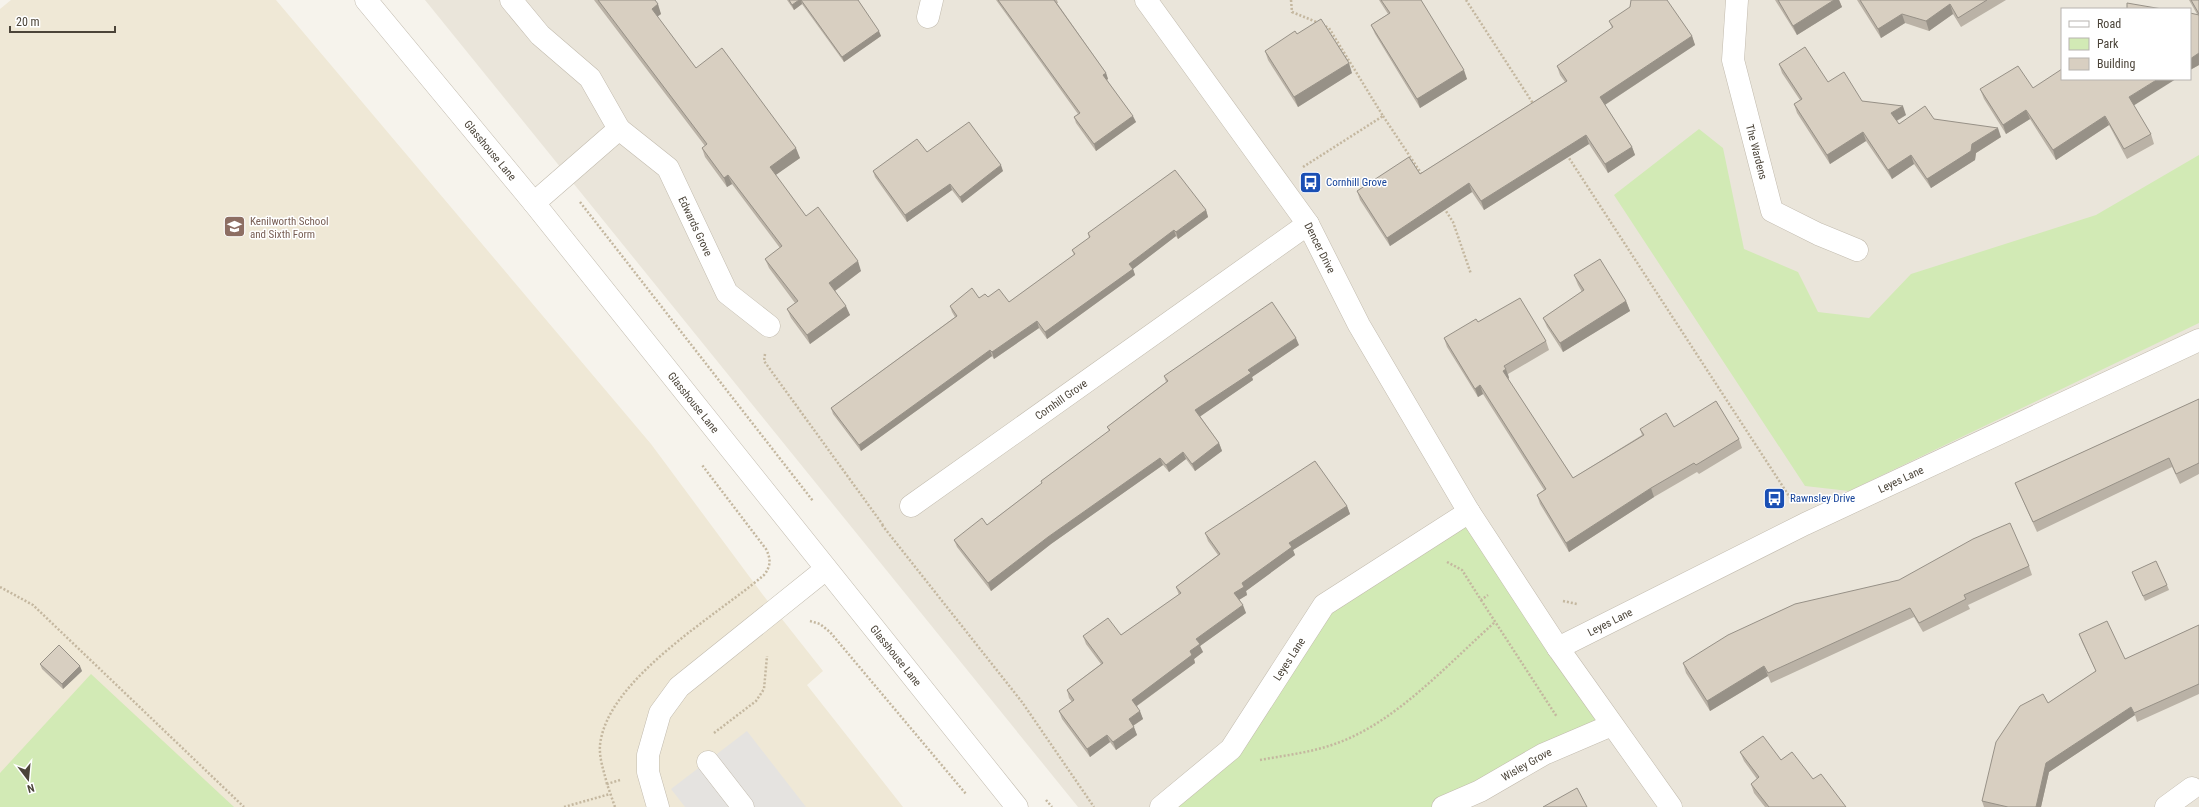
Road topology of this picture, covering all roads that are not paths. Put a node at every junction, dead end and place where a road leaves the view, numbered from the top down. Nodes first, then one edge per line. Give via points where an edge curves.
1 (366, 0) edge
2 (511, 0) edge
3 (1146, 0) edge
4 (1737, 0) edge
5 (619, 129) junction
6 (534, 203) junction
7 (1308, 224) junction
8 (1857, 250) dead end
9 (769, 326) road end
10 (2199, 340) edge
11 (911, 506) road end
12 (1469, 512) junction
13 (826, 569) junction
14 (1558, 648) junction
15 (1612, 725) junction
16 (708, 762) dead end
17 (2192, 788) dead end
18 (658, 807) edge
19 (743, 807) edge
20 (1017, 807) edge
21 (1161, 807) edge
22 (1443, 807) edge
23 (1671, 807) edge
24 (2166, 807) edge

1 - 6 street, Glasshouse Lane
2 - 5 street, Edwards Grove via 540,35 590,78
3 - 7 street, Dencer Drive
4 - 8 street, The Wardens via 1733,60 1772,211
5 - 6 street
5 - 9 street, Edwards Grove via 668,168 727,293
6 - 13 street, Glasshouse Lane
7 - 11 street, Cornhill Grove
7 - 12 street, Dencer Drive via 1359,325
10 - 14 street, Leyes Lane via 1805,524
12 - 14 street
12 - 21 street, Leyes Lane via 1324,605 1231,749
13 - 18 street via 679,687 660,713 648,755 648,772
13 - 20 street, Glasshouse Lane
14 - 15 street
15 - 22 street, Wisley Grove via 1544,754 1480,791
15 - 23 street
16 - 19 street
17 - 24 street

